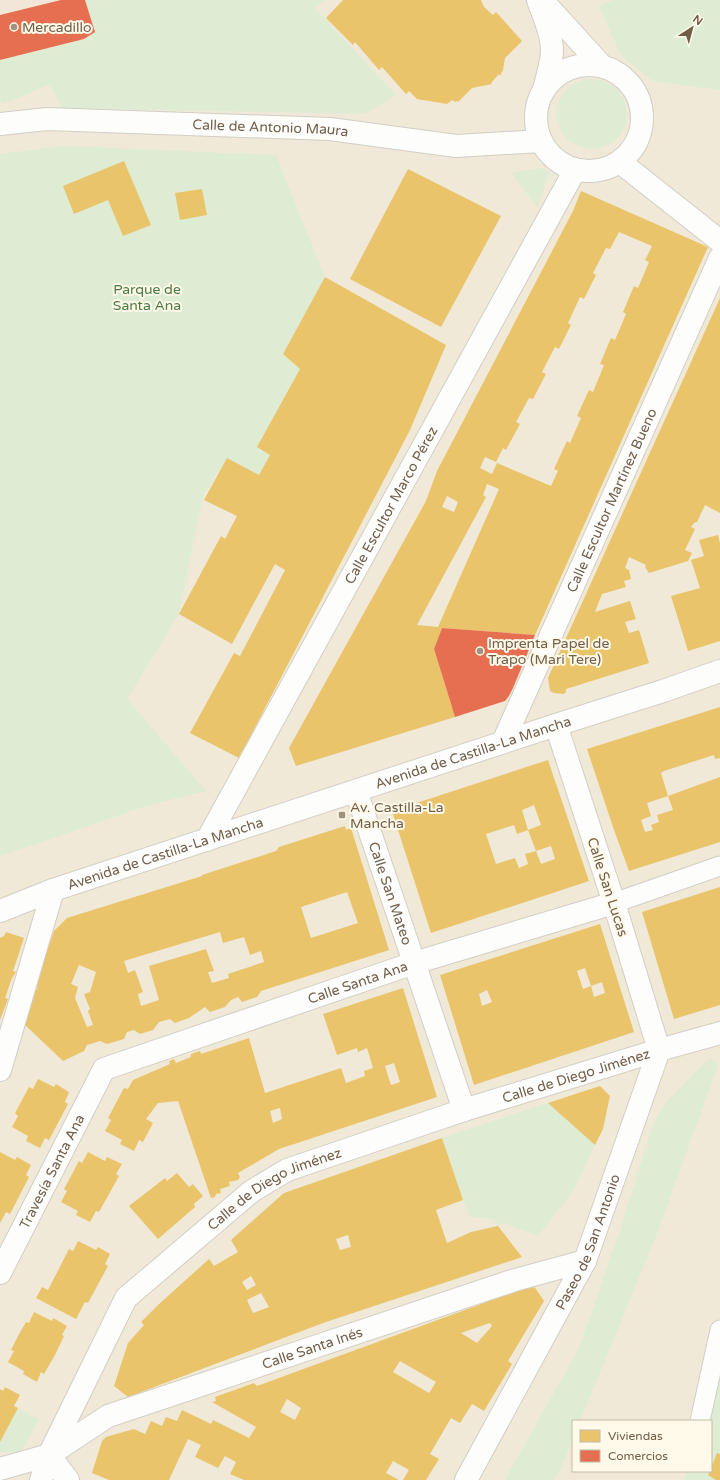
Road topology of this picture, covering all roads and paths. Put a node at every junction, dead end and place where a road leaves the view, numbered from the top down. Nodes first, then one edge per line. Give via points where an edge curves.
1 (538, 0) edge
2 (542, 0) edge
3 (602, 66) junction
4 (543, 91) junction
5 (0, 124) edge
6 (541, 141) junction
7 (620, 162) junction
8 (575, 170) junction
9 (720, 241) edge
10 (720, 258) edge
11 (720, 671) edge
12 (556, 725) junction
13 (503, 742) junction
14 (356, 791) junction
15 (207, 840) junction
16 (720, 866) edge
17 (53, 890) junction
18 (614, 903) junction
19 (0, 911) edge
20 (414, 963) junction
21 (720, 1033) edge
22 (659, 1050) junction
23 (104, 1069) joint
24 (0, 1070) edge
25 (464, 1110) junction
26 (585, 1261) junction
27 (0, 1274) edge
28 (720, 1330) edge
29 (700, 1420) edge
30 (49, 1455) junction
31 (0, 1469) edge
32 (42, 1480) edge
33 (68, 1480) edge
34 (466, 1480) edge

1 - 4 street via 550,35 552,52
2 - 3 street
3 - 4 street via 573,67 556,76
3 - 7 street via 617,73 629,83 638,97 643,113 643,125 635,146
4 - 6 street via 536,110
5 - 6 street, Calle de Antonio Maura via 47,119 330,128 456,146
6 - 8 street via 555,159
7 - 8 street via 606,169
7 - 9 street
8 - 15 street, Calle Escultor Marco Pérez
10 - 13 street, Calle Escultor Martínez Bueno
11 - 12 street, Avenida de Castilla-La Mancha
12 - 13 street, Avenida de Castilla-La Mancha
12 - 18 street, Calle San Lucas
13 - 14 street, Avenida de Castilla-La Mancha
14 - 15 street, Avenida de Castilla-La Mancha
14 - 20 street, Calle San Mateo
15 - 17 street, Avenida de Castilla-La Mancha
16 - 18 street
17 - 19 street, Avenida de Castilla-La Mancha
17 - 24 street
18 - 20 street, Calle Santa Ana
18 - 22 street, Calle San Lucas
20 - 23 street, Calle Santa Ana
20 - 25 street, Calle San Mateo
21 - 22 street
22 - 25 street, Calle de Diego Jiménez
22 - 26 street, Paseo de San Antonio
23 - 27 street, Travesía Santa Ana
25 - 30 street, Calle de Diego Jiménez via 287,1170 252,1190 126,1298
26 - 30 street, Calle Santa Inés via 515,1280 108,1416
26 - 34 street, Paseo de San Antonio
28 - 29 street
30 - 31 street
30 - 32 street, Calle de Diego Jiménez
30 - 33 street

